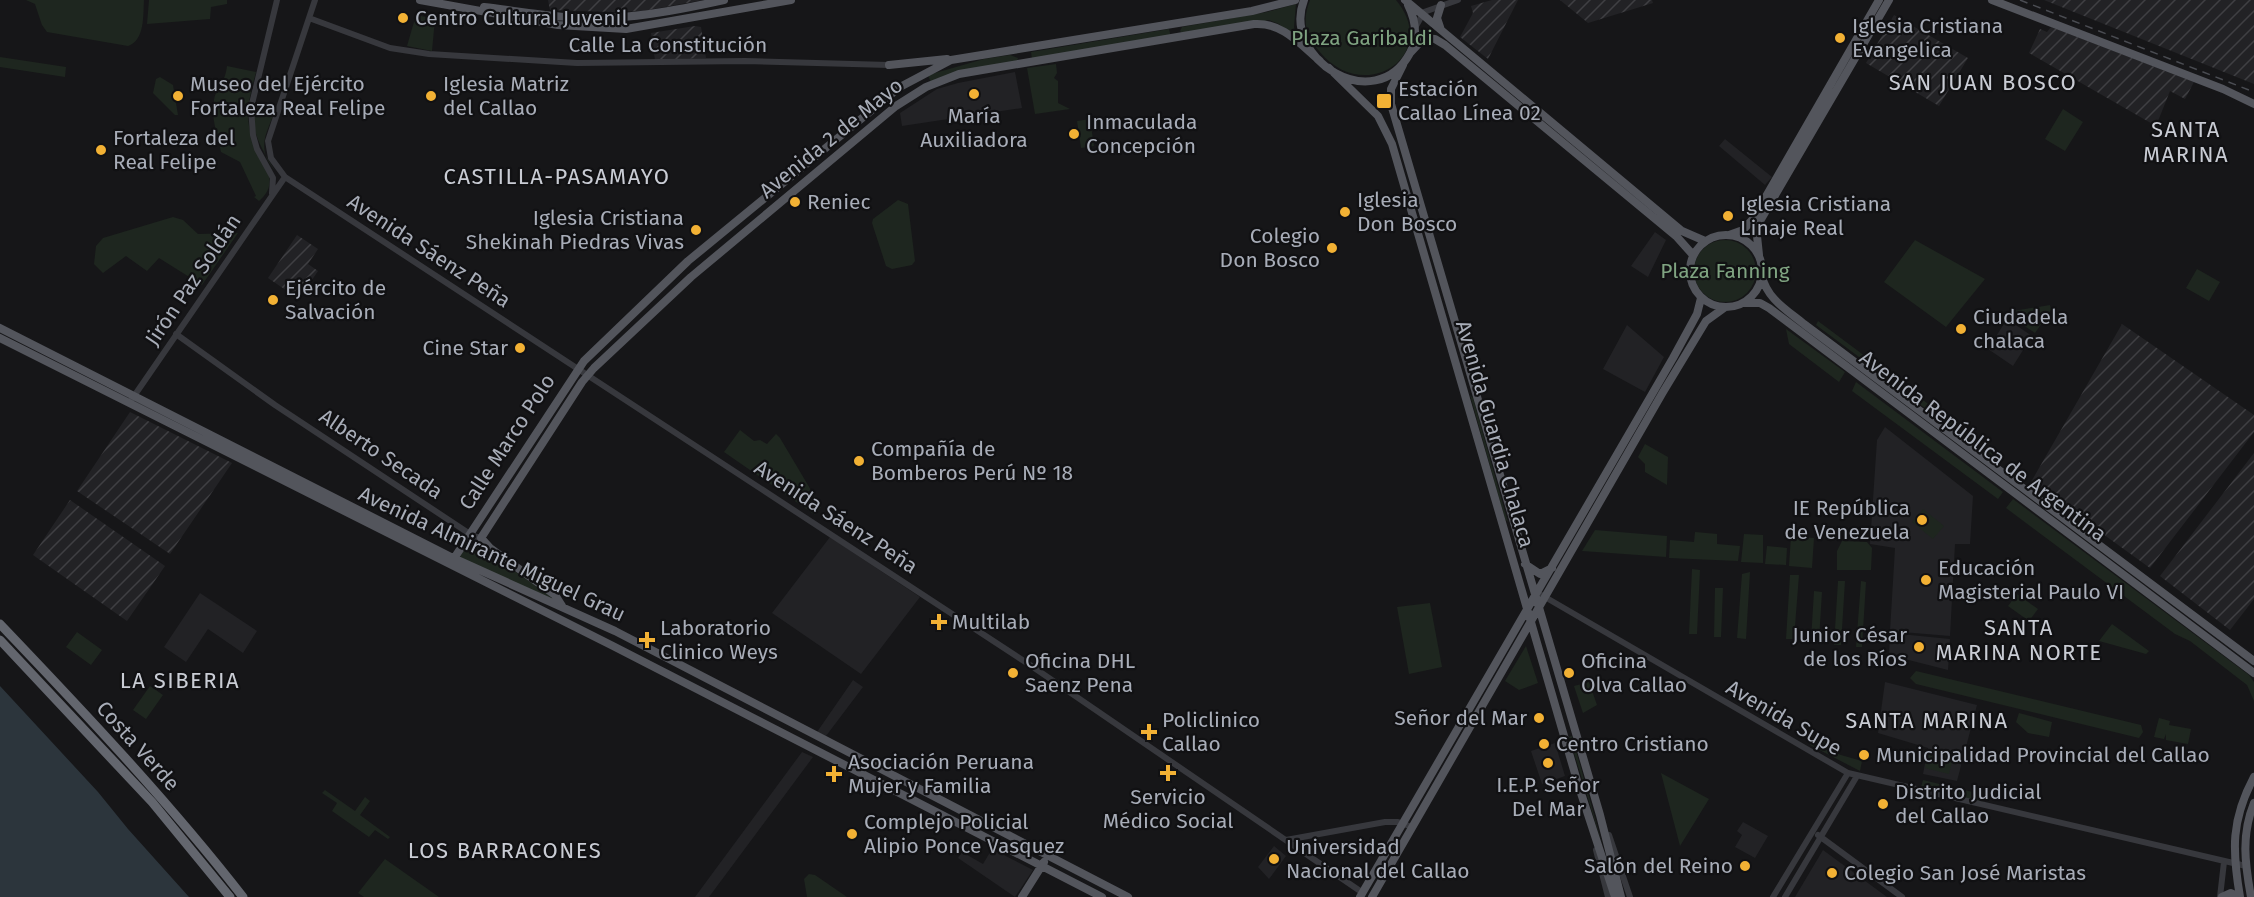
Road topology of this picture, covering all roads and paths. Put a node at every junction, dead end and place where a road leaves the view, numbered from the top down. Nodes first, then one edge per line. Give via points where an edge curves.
1 (277, 0) edge
2 (315, 0) edge
3 (420, 0) edge
4 (438, 0) edge
5 (724, 0) edge
6 (791, 0) edge
7 (1295, 0) edge
8 (1304, 0) edge
9 (1405, 0) edge
10 (1458, 0) edge
11 (1889, 0) edge
12 (1992, 0) edge
13 (1880, 4) edge
14 (1441, 5) junction
15 (1421, 14) junction
16 (528, 16) junction
17 (309, 18) junction
18 (1415, 27) junction
19 (1441, 30) junction
20 (1410, 53) junction
21 (951, 60) junction
22 (1320, 61) junction
23 (889, 65) joint
24 (1402, 65) junction
25 (1329, 68) junction
26 (2254, 104) edge
27 (285, 177) junction
28 (274, 182) junction
29 (272, 194) junction
30 (760, 201) junction
31 (768, 210) junction
32 (1729, 235) junction
33 (1704, 241) junction
34 (1693, 255) junction
35 (1759, 255) junction
36 (1762, 276) junction
37 (1448, 297) junction
38 (1701, 298) junction
39 (1437, 300) junction
40 (1743, 303) junction
41 (1724, 308) junction
42 (0, 328) edge
43 (176, 334) junction
44 (0, 338) edge
45 (577, 369) junction
46 (587, 376) junction
47 (1475, 391) junction
48 (1464, 394) junction
49 (132, 399) junction
50 (1509, 526) junction
51 (468, 533) junction
52 (481, 538) junction
53 (451, 562) junction
54 (1525, 564) junction
55 (1552, 568) junction
56 (1539, 596) junction
57 (562, 606) junction
58 (1538, 608) junction
59 (1528, 610) junction
60 (1531, 621) junction
61 (0, 624) edge
62 (0, 640) edge
63 (2254, 661) edge
64 (2254, 673) edge
65 (1575, 730) junction
66 (1563, 734) junction
67 (818, 737) junction
68 (810, 748) junction
69 (1848, 773) junction
70 (1857, 776) junction
71 (2254, 777) edge
72 (2254, 803) edge
73 (1600, 814) junction
74 (1408, 825) junction
75 (1592, 829) junction
76 (1813, 832) junction
77 (1820, 837) junction
78 (1286, 840) junction
79 (1830, 843) junction
80 (1814, 847) junction
81 (1048, 855) junction
82 (2224, 862) junction
83 (2234, 864) junction
84 (1042, 866) junction
85 (2246, 866) junction
86 (1365, 896) edge
87 (230, 897) edge
88 (243, 897) edge
89 (1022, 897) edge
90 (1102, 897) edge
91 (1128, 897) edge
92 (1608, 897) edge
93 (1615, 897) edge
94 (1621, 897) edge
95 (1630, 897) edge
96 (1773, 897) edge
97 (1785, 897) edge
98 (1902, 897) edge
99 (2221, 897) edge
100 (2240, 897) edge
101 (2251, 897) edge

1 - 28 street via 251,115 257,149
2 - 17 street
3 - 16 main road
4 - 16 main road
5 - 16 main road via 611,18
6 - 16 main road via 626,29 579,28
7 - 21 main road, Avenida 2 de Mayo via 1252,11
8 - 22 main road via 1299,17 1301,31
9 - 15 main road
9 - 18 main road
10 - 14 street
11 - 13 main road
12 - 26 main road
13 - 32 main road via 1753,219 1743,230
13 - 35 main road via 1760,221
14 - 15 street
14 - 19 main road via 1437,18
15 - 18 street
15 - 19 main road
17 - 23 street, Calle La Constitución via 390,48 429,54 598,63 755,61
17 - 27 street via 268,141 271,158
18 - 20 main road
19 - 33 main road via 1682,231
20 - 24 main road
20 - 34 main road via 1424,38 1440,41 1677,237
21 - 23 main road
21 - 30 main road, Avenida 2 de Mayo via 900,87
22 - 25 main road
22 - 31 main road, Avenida 2 de Mayo via 1268,23 959,74 908,97
24 - 25 main road via 1385,78 1365,82 1345,78
24 - 37 main road, Avenida Guardia Chalaca via 1389,98
25 - 39 main road, Avenida Guardia Chalaca via 1384,126
27 - 28 street
27 - 29 street, Jirón Paz Soldán
27 - 45 street, Avenida Sáenz Peña
28 - 29 street
29 - 43 street, Jirón Paz Soldán
30 - 31 main road
30 - 45 main road, Avenida 2 de Mayo via 683,265
31 - 46 main road, Avenida 2 de Mayo via 649,314
32 - 33 main road
32 - 35 main road via 1746,241
33 - 34 main road
34 - 38 main road via 1691,283
35 - 36 main road
36 - 40 main road via 1756,292
36 - 63 main road, Avenida República de Argentina via 1769,293 1797,318
37 - 39 main road
37 - 47 main road, Avenida Guardia Chalaca
38 - 41 main road
38 - 55 main road via 1678,349
39 - 48 main road, Avenida Guardia Chalaca
40 - 41 main road
40 - 64 main road, Avenida República de Argentina via 1760,303 1769,308
41 - 56 main road via 1706,321
42 - 49 main road, Avenida Almirante Miguel Grau
43 - 49 street, Jirón Paz Soldán
43 - 51 street, Alberto Secada
44 - 49 main road, Avenida Almirante Miguel Grau
45 - 46 street, Avenida Sáenz Peña
45 - 51 main road, Calle Marco Polo
46 - 52 main road, Calle Marco Polo
46 - 78 street, Avenida Sáenz Peña via 1030,665
47 - 48 main road
47 - 50 main road, Avenida Guardia Chalaca
48 - 50 main road, Avenida Guardia Chalaca
49 - 53 main road, Avenida Almirante Miguel Grau
50 - 54 main road, Avenida Guardia Chalaca
50 - 59 main road, Avenida Guardia Chalaca
51 - 52 street, Alberto Secada
51 - 53 main road, Calle Marco Polo
52 - 57 main road, Alberto Secada via 555,596
53 - 57 main road, Avenida Almirante Miguel Grau
53 - 68 main road, Avenida Almirante Miguel Grau
54 - 55 main road via 1540,574
54 - 56 main road, Avenida Guardia Chalaca
55 - 56 main road
56 - 58 main road
56 - 59 main road
56 - 69 street, Avenida Supe
57 - 67 main road, Avenida Almirante Miguel Grau
58 - 60 main road
58 - 65 main road
59 - 60 main road, Avenida Guardia Chalaca
59 - 74 main road
60 - 66 main road, Avenida Guardia Chalaca
60 - 74 main road
61 - 88 highway, Costa Verde via 102,732
62 - 87 highway, Costa Verde via 152,802
65 - 66 main road
65 - 73 main road
66 - 75 main road, Avenida Guardia Chalaca
67 - 68 main road
67 - 81 main road, Avenida Almirante Miguel Grau
68 - 84 main road, Avenida Almirante Miguel Grau
69 - 70 street, Avenida Supe
69 - 76 street
70 - 77 street
70 - 82 street, Avenida Supe
71 - 83 main road via 2235,826
72 - 85 main road via 2245,836
73 - 94 main road
73 - 95 street
74 - 78 street via 1385,822
74 - 86 main road
75 - 92 street, Avenida Guardia Chalaca
75 - 93 main road, Avenida Guardia Chalaca
76 - 77 street
76 - 96 street
77 - 79 street
77 - 80 street
78 - 86 street, Avenida Sáenz Peña
79 - 80 street
79 - 98 street
80 - 97 street
81 - 84 main road
81 - 91 main road, Avenida Almirante Miguel Grau
82 - 83 street, Avenida Supe
82 - 99 street
83 - 85 street, Avenida Supe
83 - 100 main road
84 - 89 main road
84 - 90 main road, Avenida Almirante Miguel Grau
85 - 101 main road
99 - 100 main road via 2231,893

